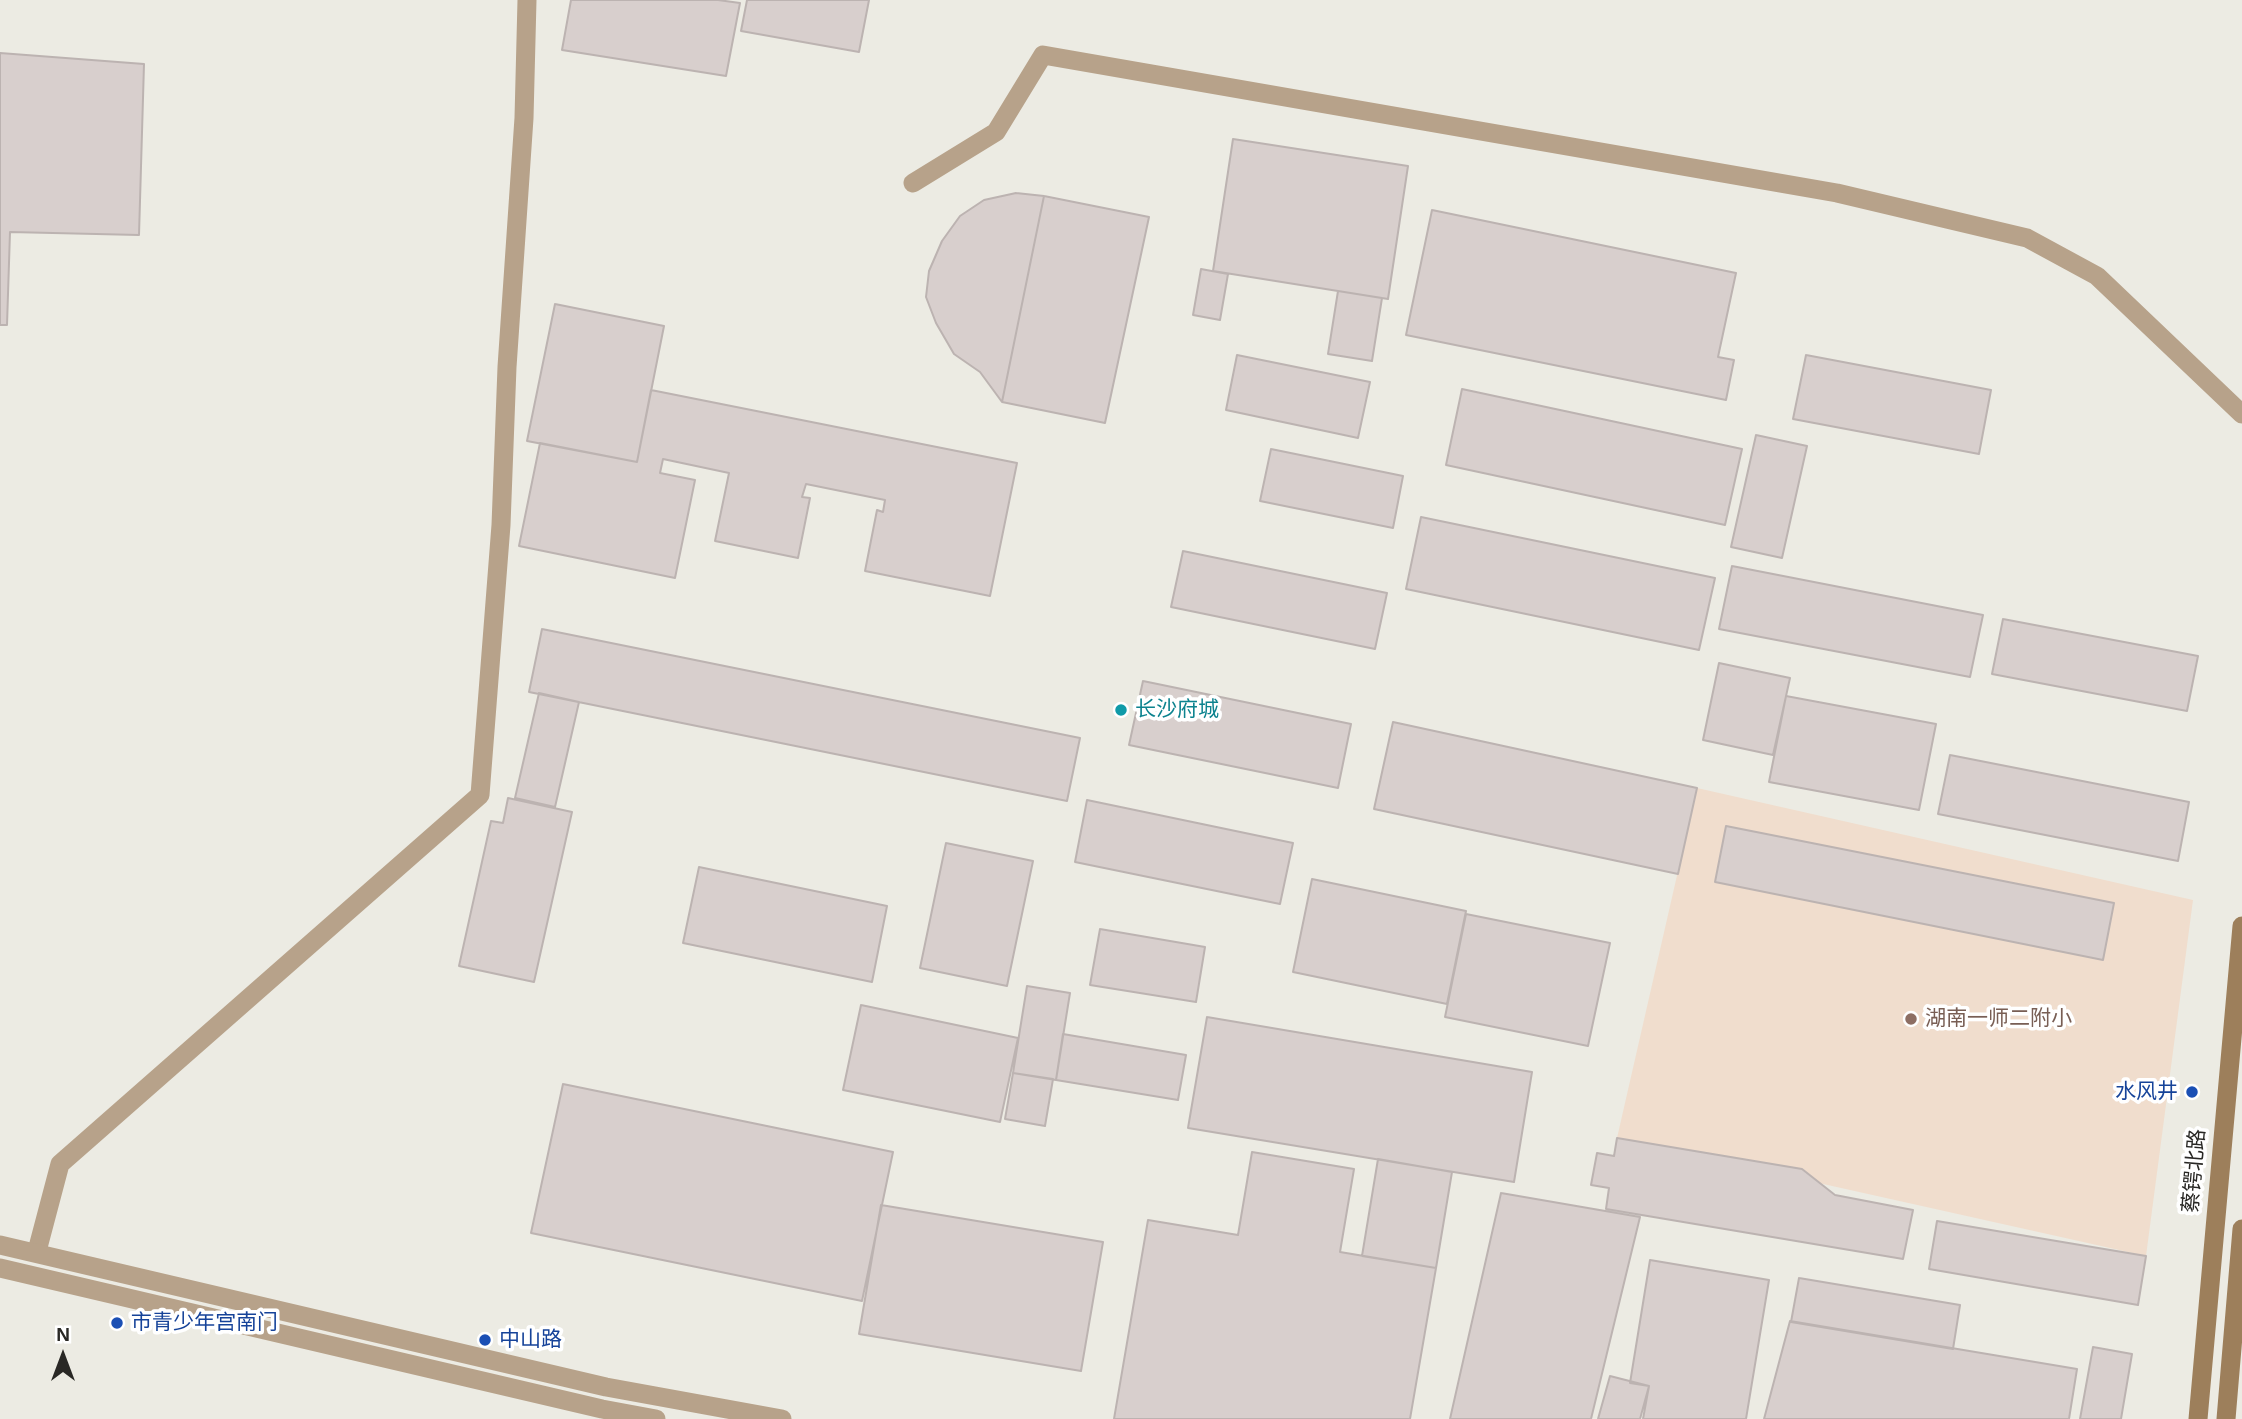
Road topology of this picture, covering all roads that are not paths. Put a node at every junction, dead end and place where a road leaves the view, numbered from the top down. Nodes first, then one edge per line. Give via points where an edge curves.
1 (527, 0) edge
2 (913, 183) dead end
3 (2242, 414) edge
4 (2242, 926) edge
5 (2242, 1230) edge
6 (0, 1245) edge
7 (37, 1251) junction
8 (0, 1268) edge
9 (656, 1419) edge
10 (782, 1419) edge
11 (2198, 1419) edge
12 (2226, 1419) edge

1 - 7 street via 501,525 480,795 60,1164
2 - 3 street via 996,132 1043,55 1837,194 2027,239 2097,276
4 - 11 main road, 蔡锷北路
5 - 12 main road
6 - 7 street
7 - 10 street via 606,1387
8 - 9 street

